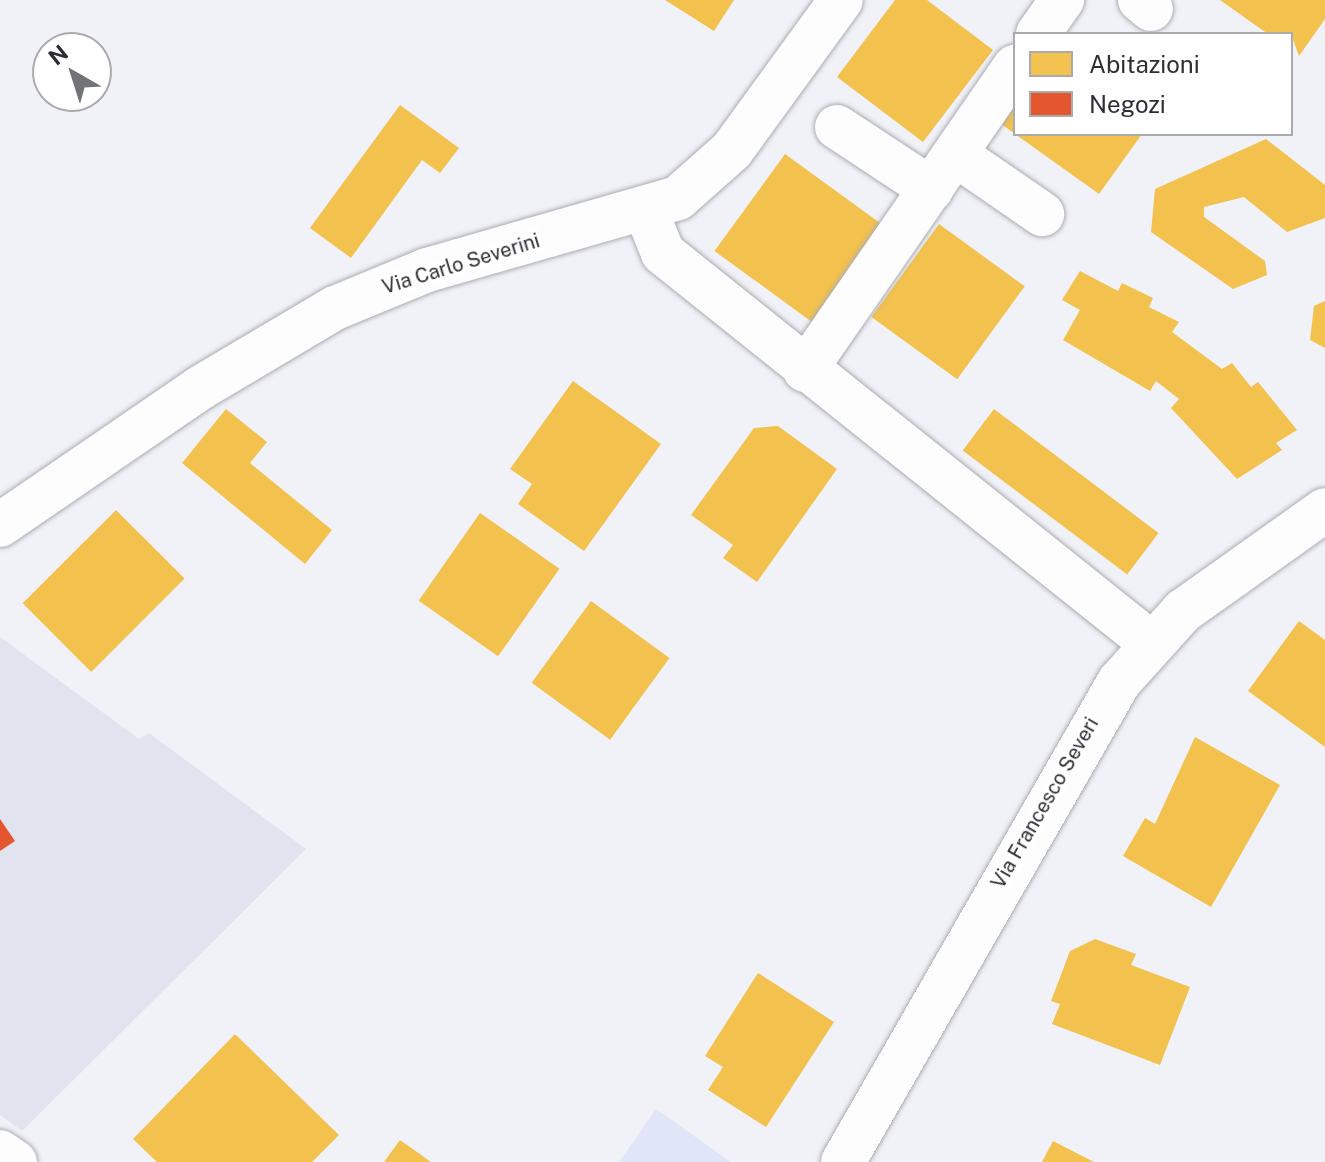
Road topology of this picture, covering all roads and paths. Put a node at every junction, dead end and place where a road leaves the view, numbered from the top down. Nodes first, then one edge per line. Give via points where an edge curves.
1 (841, 0) edge
2 (1062, 0) edge
3 (1039, 32) edge
4 (1013, 70) edge
5 (837, 127) dead end
6 (955, 154) junction
7 (931, 189) junction
8 (646, 211) junction
9 (1042, 214) dead end
10 (805, 370) junction
11 (1325, 510) edge
12 (0, 525) edge
13 (1151, 643) junction
14 (0, 1152) edge
15 (15, 1162) edge
16 (843, 1162) edge

1 - 8 street, Via Carlo Severini via 717,166 678,198
2 - 3 street
4 - 6 street
5 - 7 street
6 - 7 street
6 - 9 street
7 - 10 street
8 - 10 street via 663,253
8 - 12 street, Via Carlo Severini via 427,270 335,308 200,388
10 - 13 street
11 - 13 street, Via Francesco Severi via 1183,611
13 - 16 street, Via Francesco Severi via 1085,732
14 - 15 street

